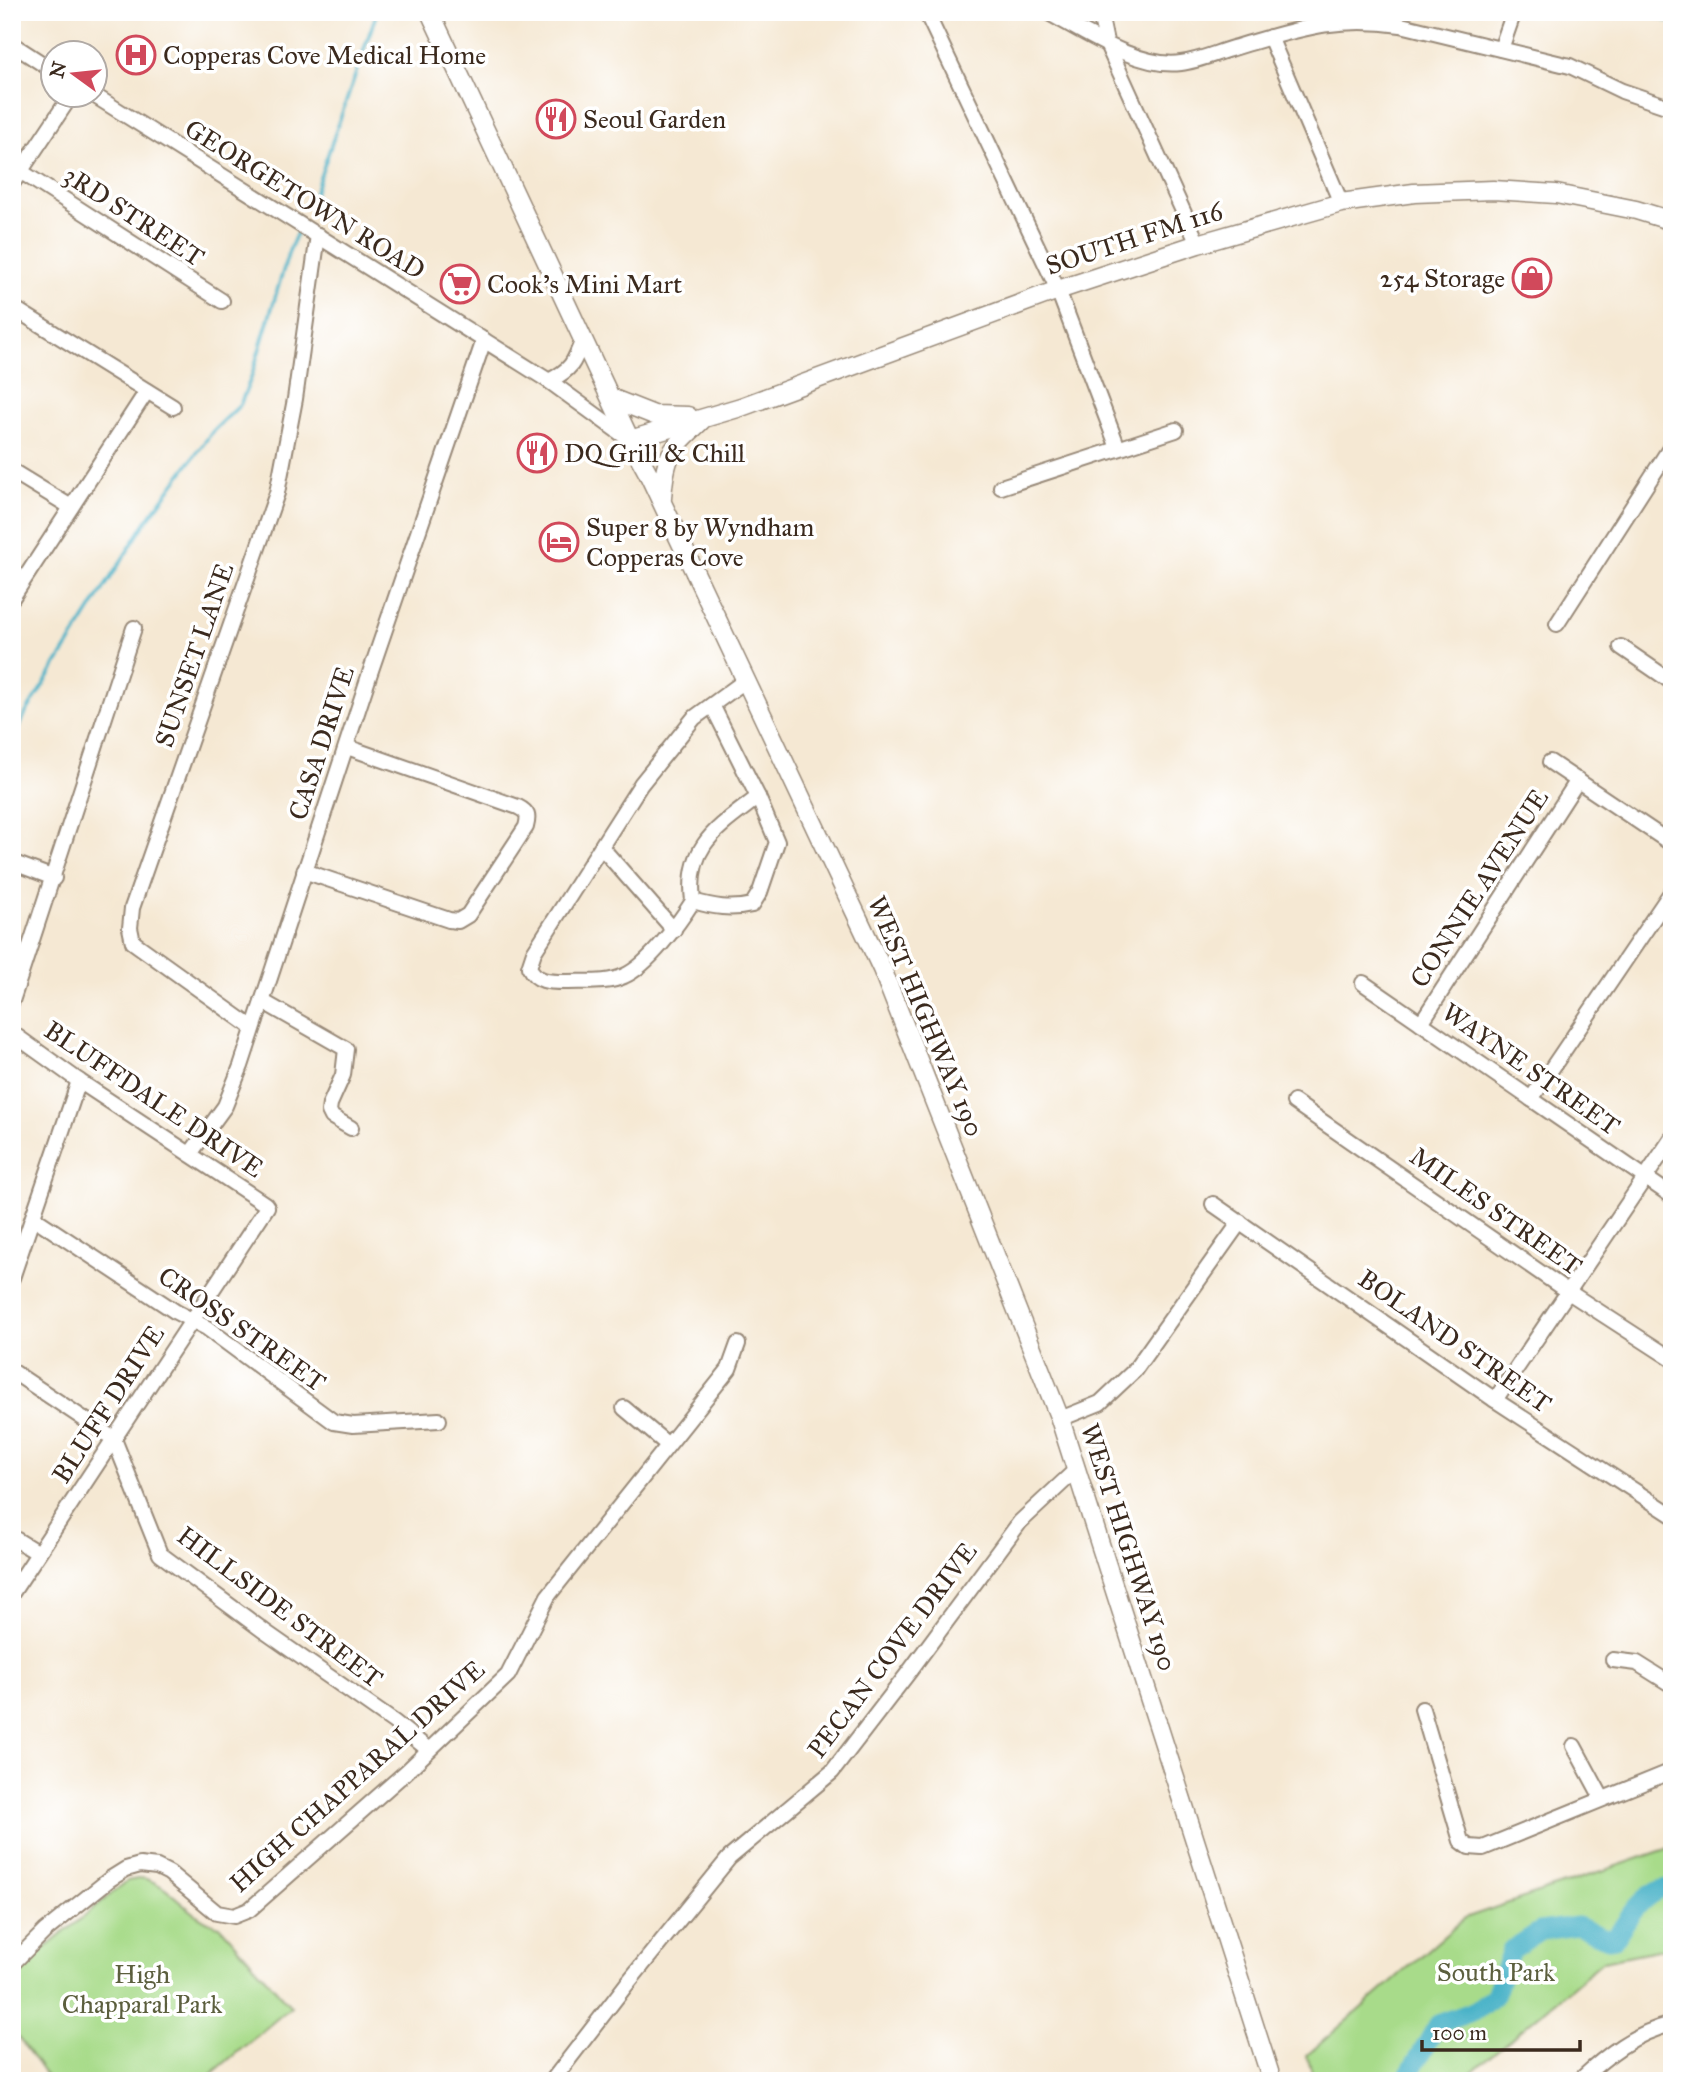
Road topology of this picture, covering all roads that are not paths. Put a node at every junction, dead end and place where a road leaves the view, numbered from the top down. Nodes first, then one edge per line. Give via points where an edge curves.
1 (430, 12) edge
2 (926, 12) edge
3 (1047, 12) edge
4 (1103, 12) edge
5 (1514, 12) edge
6 (1270, 37) junction
7 (1106, 42) junction
8 (12, 44) edge
9 (1502, 49) junction
10 (38, 60) edge
11 (108, 104) edge
12 (63, 108) edge
13 (1672, 108) edge
14 (15, 179) edge
15 (1341, 203) junction
16 (1672, 221) edge
17 (318, 235) junction
18 (1198, 244) junction
19 (1058, 289) junction
20 (222, 301) dead end
21 (12, 307) edge
22 (583, 339) junction
23 (484, 340) junction
24 (549, 381) junction
25 (147, 391) junction
26 (611, 398) junction
27 (173, 407) dead end
28 (709, 417) junction
29 (1176, 430) dead end
30 (630, 440) junction
31 (1672, 445) edge
32 (1118, 448) junction
33 (12, 471) edge
34 (1001, 487) dead end
35 (662, 502) junction
36 (71, 507) junction
37 (12, 598) edge
38 (1557, 624) dead end
39 (134, 628) dead end
40 (1621, 647) dead end
41 (746, 680) junction
42 (1672, 682) edge
43 (712, 705) junction
44 (347, 747) junction
45 (1550, 762) dead end
46 (1578, 780) junction
47 (758, 797) junction
48 (1672, 844) edge
49 (601, 848) junction
50 (14, 863) dead end
51 (304, 871) junction
52 (54, 878) junction
53 (1672, 891) edge
54 (693, 901) junction
55 (674, 930) junction
56 (1363, 983) dead end
57 (12, 1001) edge
58 (262, 1001) junction
59 (1421, 1023) junction
60 (253, 1028) junction
61 (12, 1032) edge
62 (79, 1081) junction
63 (1531, 1099) junction
64 (1294, 1102) dead end
65 (351, 1129) dead end
66 (1672, 1138) edge
67 (190, 1154) junction
68 (1645, 1178) junction
69 (1672, 1196) edge
70 (1213, 1204) dead end
71 (267, 1208) joint
72 (34, 1218) junction
73 (1240, 1222) junction
74 (12, 1278) edge
75 (1567, 1291) junction
76 (192, 1320) junction
77 (738, 1344) dead end
78 (1672, 1359) edge
79 (12, 1371) edge
80 (1495, 1400) junction
81 (624, 1408) dead end
82 (1060, 1419) junction
83 (439, 1420) dead end
84 (114, 1438) junction
85 (668, 1445) junction
86 (1077, 1469) junction
87 (1672, 1515) edge
88 (12, 1537) edge
89 (38, 1553) junction
90 (12, 1592) edge
91 (1612, 1660) dead end
92 (1672, 1685) edge
93 (1422, 1709) dead end
94 (1574, 1746) dead end
95 (429, 1750) junction
96 (1672, 1771) edge
97 (1602, 1798) junction
98 (12, 1964) edge
99 (1672, 2024) edge
100 (552, 2081) edge
101 (1272, 2081) edge
102 (1578, 2081) edge

1 - 22 main road, WEST HIGHWAY 190
2 - 19 street
3 - 7 street
4 - 7 street
5 - 9 street
6 - 7 street via 1180,64 1133,55
6 - 9 street via 1329,22 1374,21
6 - 15 street
7 - 18 street
8 - 10 street
9 - 13 street via 1570,66
11 - 17 street, GEORGETOWN ROAD
12 - 14 street
14 - 20 street, 3RD STREET
15 - 16 main road, SOUTH FM 116 via 1414,193 1493,190 1556,194
15 - 18 main road, SOUTH FM 116
17 - 23 street, GEORGETOWN ROAD
17 - 60 street, SUNSET LANE via 277,493 132,908 130,928 133,942
18 - 19 main road, SOUTH FM 116
19 - 28 main road, SOUTH FM 116
19 - 32 street
21 - 25 street
22 - 24 street via 568,372
22 - 26 main road, WEST HIGHWAY 190
23 - 24 street, GEORGETOWN ROAD
23 - 44 street, CASA DRIVE
24 - 30 street, GEORGETOWN ROAD
25 - 27 street
25 - 36 street
26 - 28 main road via 654,415
26 - 30 main road, WEST HIGHWAY 190
28 - 30 main road, SOUTH FM 116
28 - 35 main road via 671,452
29 - 32 street
30 - 35 main road, WEST HIGHWAY 190
31 - 38 street
32 - 34 street
33 - 36 street
35 - 41 main road, WEST HIGHWAY 190
36 - 37 street
39 - 52 street
40 - 42 street
41 - 43 street
41 - 82 main road, WEST HIGHWAY 190 via 883,969
43 - 47 street
43 - 49 street via 694,718 641,784
44 - 51 street, CASA DRIVE
44 - 51 street via 518,807 528,815 526,827 468,915 458,921
45 - 46 street
46 - 48 street
46 - 59 street, CONNIE AVENUE
47 - 54 street via 714,831 694,862
47 - 54 street via 777,842 752,905 713,907
49 - 55 street
49 - 55 street via 534,952 529,967 533,975 548,982 612,980 626,975
50 - 52 street
51 - 58 street, CASA DRIVE
52 - 57 street
53 - 63 street
54 - 55 street
56 - 59 street, WAYNE STREET
58 - 60 street, CASA DRIVE
58 - 65 street via 346,1049 343,1075 330,1111
59 - 63 street, WAYNE STREET
60 - 67 street, CASA DRIVE via 225,1106
61 - 62 street, BLUFFDALE DRIVE
62 - 67 street, BLUFFDALE DRIVE
62 - 72 street
63 - 68 street, WAYNE STREET
64 - 75 street, MILES STREET
66 - 68 street
67 - 71 street, BLUFFDALE DRIVE
68 - 69 street, WAYNE STREET
68 - 75 street
70 - 73 street, BOLAND STREET
71 - 76 street, BLUFF DRIVE
72 - 74 street
72 - 76 street, CROSS STREET
73 - 80 street, BOLAND STREET
73 - 82 street via 1134,1371 1100,1402
75 - 78 street, MILES STREET
75 - 80 street
76 - 83 street, CROSS STREET via 334,1422
76 - 84 street, BLUFF DRIVE
77 - 85 street, HIGH CHAPPARAL DRIVE via 729,1369
79 - 84 street
80 - 87 street, BOLAND STREET
81 - 85 street
82 - 86 main road, WEST HIGHWAY 190
84 - 89 street, BLUFF DRIVE
84 - 95 street, HILLSIDE STREET via 160,1554
85 - 95 street, HIGH CHAPPARAL DRIVE via 548,1596 508,1675
86 - 100 street, PECAN COVE DRIVE via 1020,1522 832,1772 729,1858
86 - 101 main road, WEST HIGHWAY 190
88 - 89 street
89 - 90 street, BLUFF DRIVE
91 - 92 street via 1637,1663
93 - 97 street via 1461,1841 1469,1847 1483,1848
94 - 97 street
95 - 98 street, HIGH CHAPPARAL DRIVE via 249,1910 234,1916 217,1913 169,1872 140,1865 110,1879
96 - 97 street
99 - 102 street via 1627,2041

